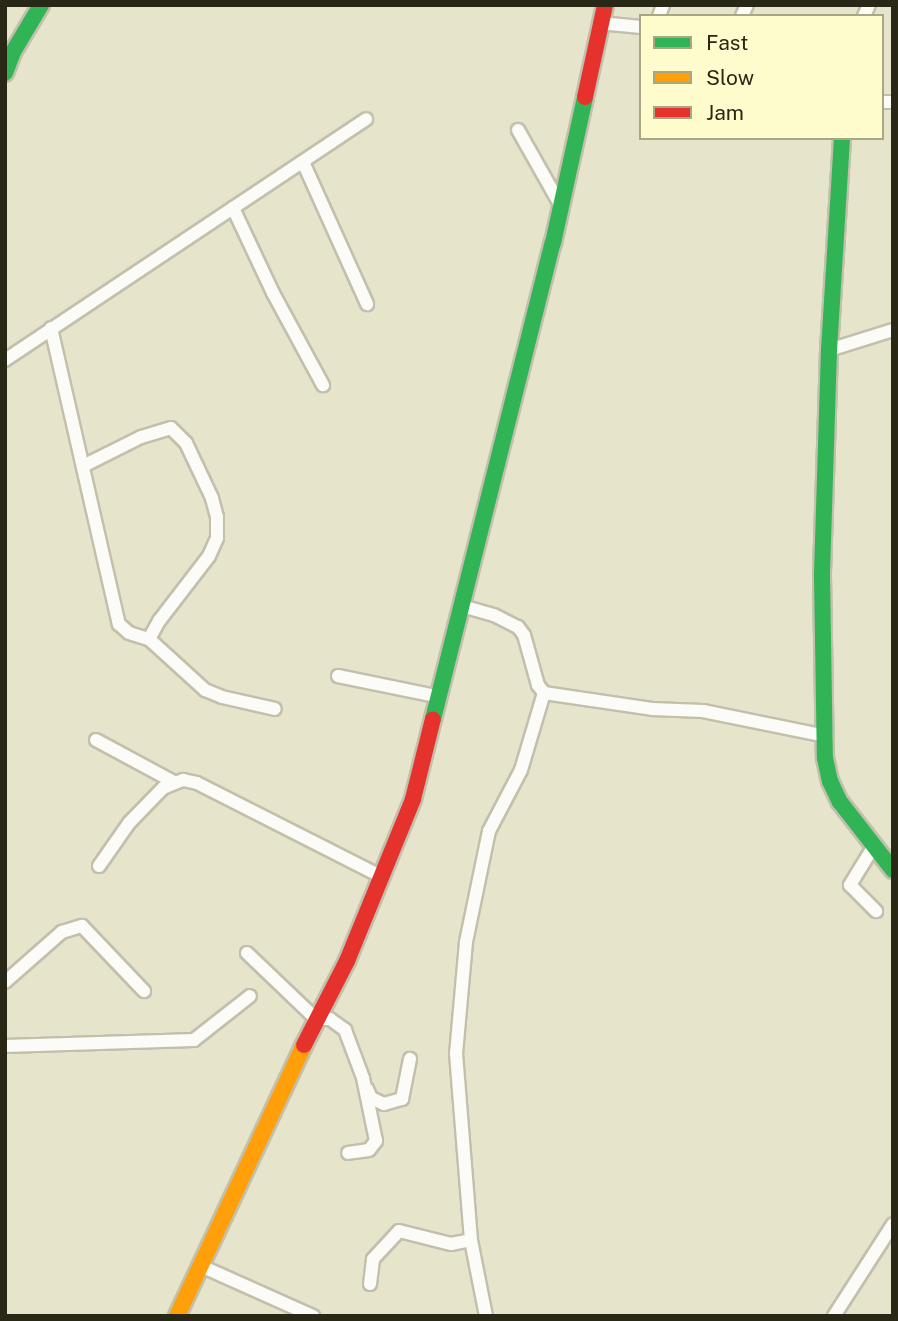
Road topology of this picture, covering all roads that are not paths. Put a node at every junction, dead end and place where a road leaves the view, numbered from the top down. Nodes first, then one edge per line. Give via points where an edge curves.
1 (41, 5) edge
2 (605, 5) edge
3 (600, 23) junction
4 (639, 27) edge
5 (5, 73) edge
6 (366, 119) dead end
7 (518, 130) dead end
8 (842, 140) edge
9 (303, 162) junction
10 (561, 206) junction
11 (233, 208) junction
12 (367, 304) dead end
13 (51, 328) junction
14 (893, 330) edge
15 (830, 350) junction
16 (5, 360) edge
17 (323, 385) dead end
18 (83, 466) junction
19 (462, 606) junction
20 (149, 639) junction
21 (338, 676) dead end
22 (544, 693) junction
23 (440, 697) junction
24 (275, 709) dead end
25 (825, 736) junction
26 (96, 740) dead end
27 (174, 782) junction
28 (874, 846) junction
29 (99, 866) dead end
30 (893, 870) edge
31 (382, 877) junction
32 (876, 911) dead end
33 (247, 953) dead end
34 (5, 982) edge
35 (144, 991) dead end
36 (250, 996) dead end
37 (316, 1019) junction
38 (5, 1046) edge
39 (410, 1059) dead end
40 (363, 1078) junction
41 (348, 1153) dead end
42 (893, 1224) edge
43 (471, 1240) junction
44 (201, 1266) junction
45 (370, 1284) dead end
46 (177, 1316) edge
47 (313, 1316) edge
48 (486, 1316) edge
49 (834, 1316) edge

1 - 5 street
2 - 3 street
3 - 4 street
3 - 10 street
6 - 9 street
7 - 10 street
8 - 15 street
9 - 11 street
9 - 12 street
10 - 19 street
11 - 13 street
11 - 17 street
13 - 16 street
13 - 18 street
14 - 15 street
15 - 25 street via 822,576
18 - 20 street via 119,624 129,633
18 - 20 street via 171,428 186,443 212,498 217,538 209,556
19 - 22 street via 518,627
19 - 23 street
20 - 24 street via 205,690
21 - 23 street
22 - 25 street via 652,709 703,711
22 - 43 street via 521,770 489,831 466,942 456,1054
23 - 31 street via 413,799
25 - 28 street via 830,781
26 - 27 street
27 - 29 street via 129,823
27 - 31 street via 197,783
28 - 30 street
28 - 32 street via 850,885
31 - 37 street via 347,961
33 - 37 street
34 - 35 street via 62,932 82,926
36 - 38 street via 194,1040
37 - 40 street via 330,1019 345,1030
37 - 44 street
39 - 40 street via 402,1099 384,1104 371,1098
40 - 41 street via 376,1141 369,1150
42 - 49 street
43 - 45 street via 451,1244 399,1231 373,1259
43 - 48 street
44 - 46 street
44 - 47 street

